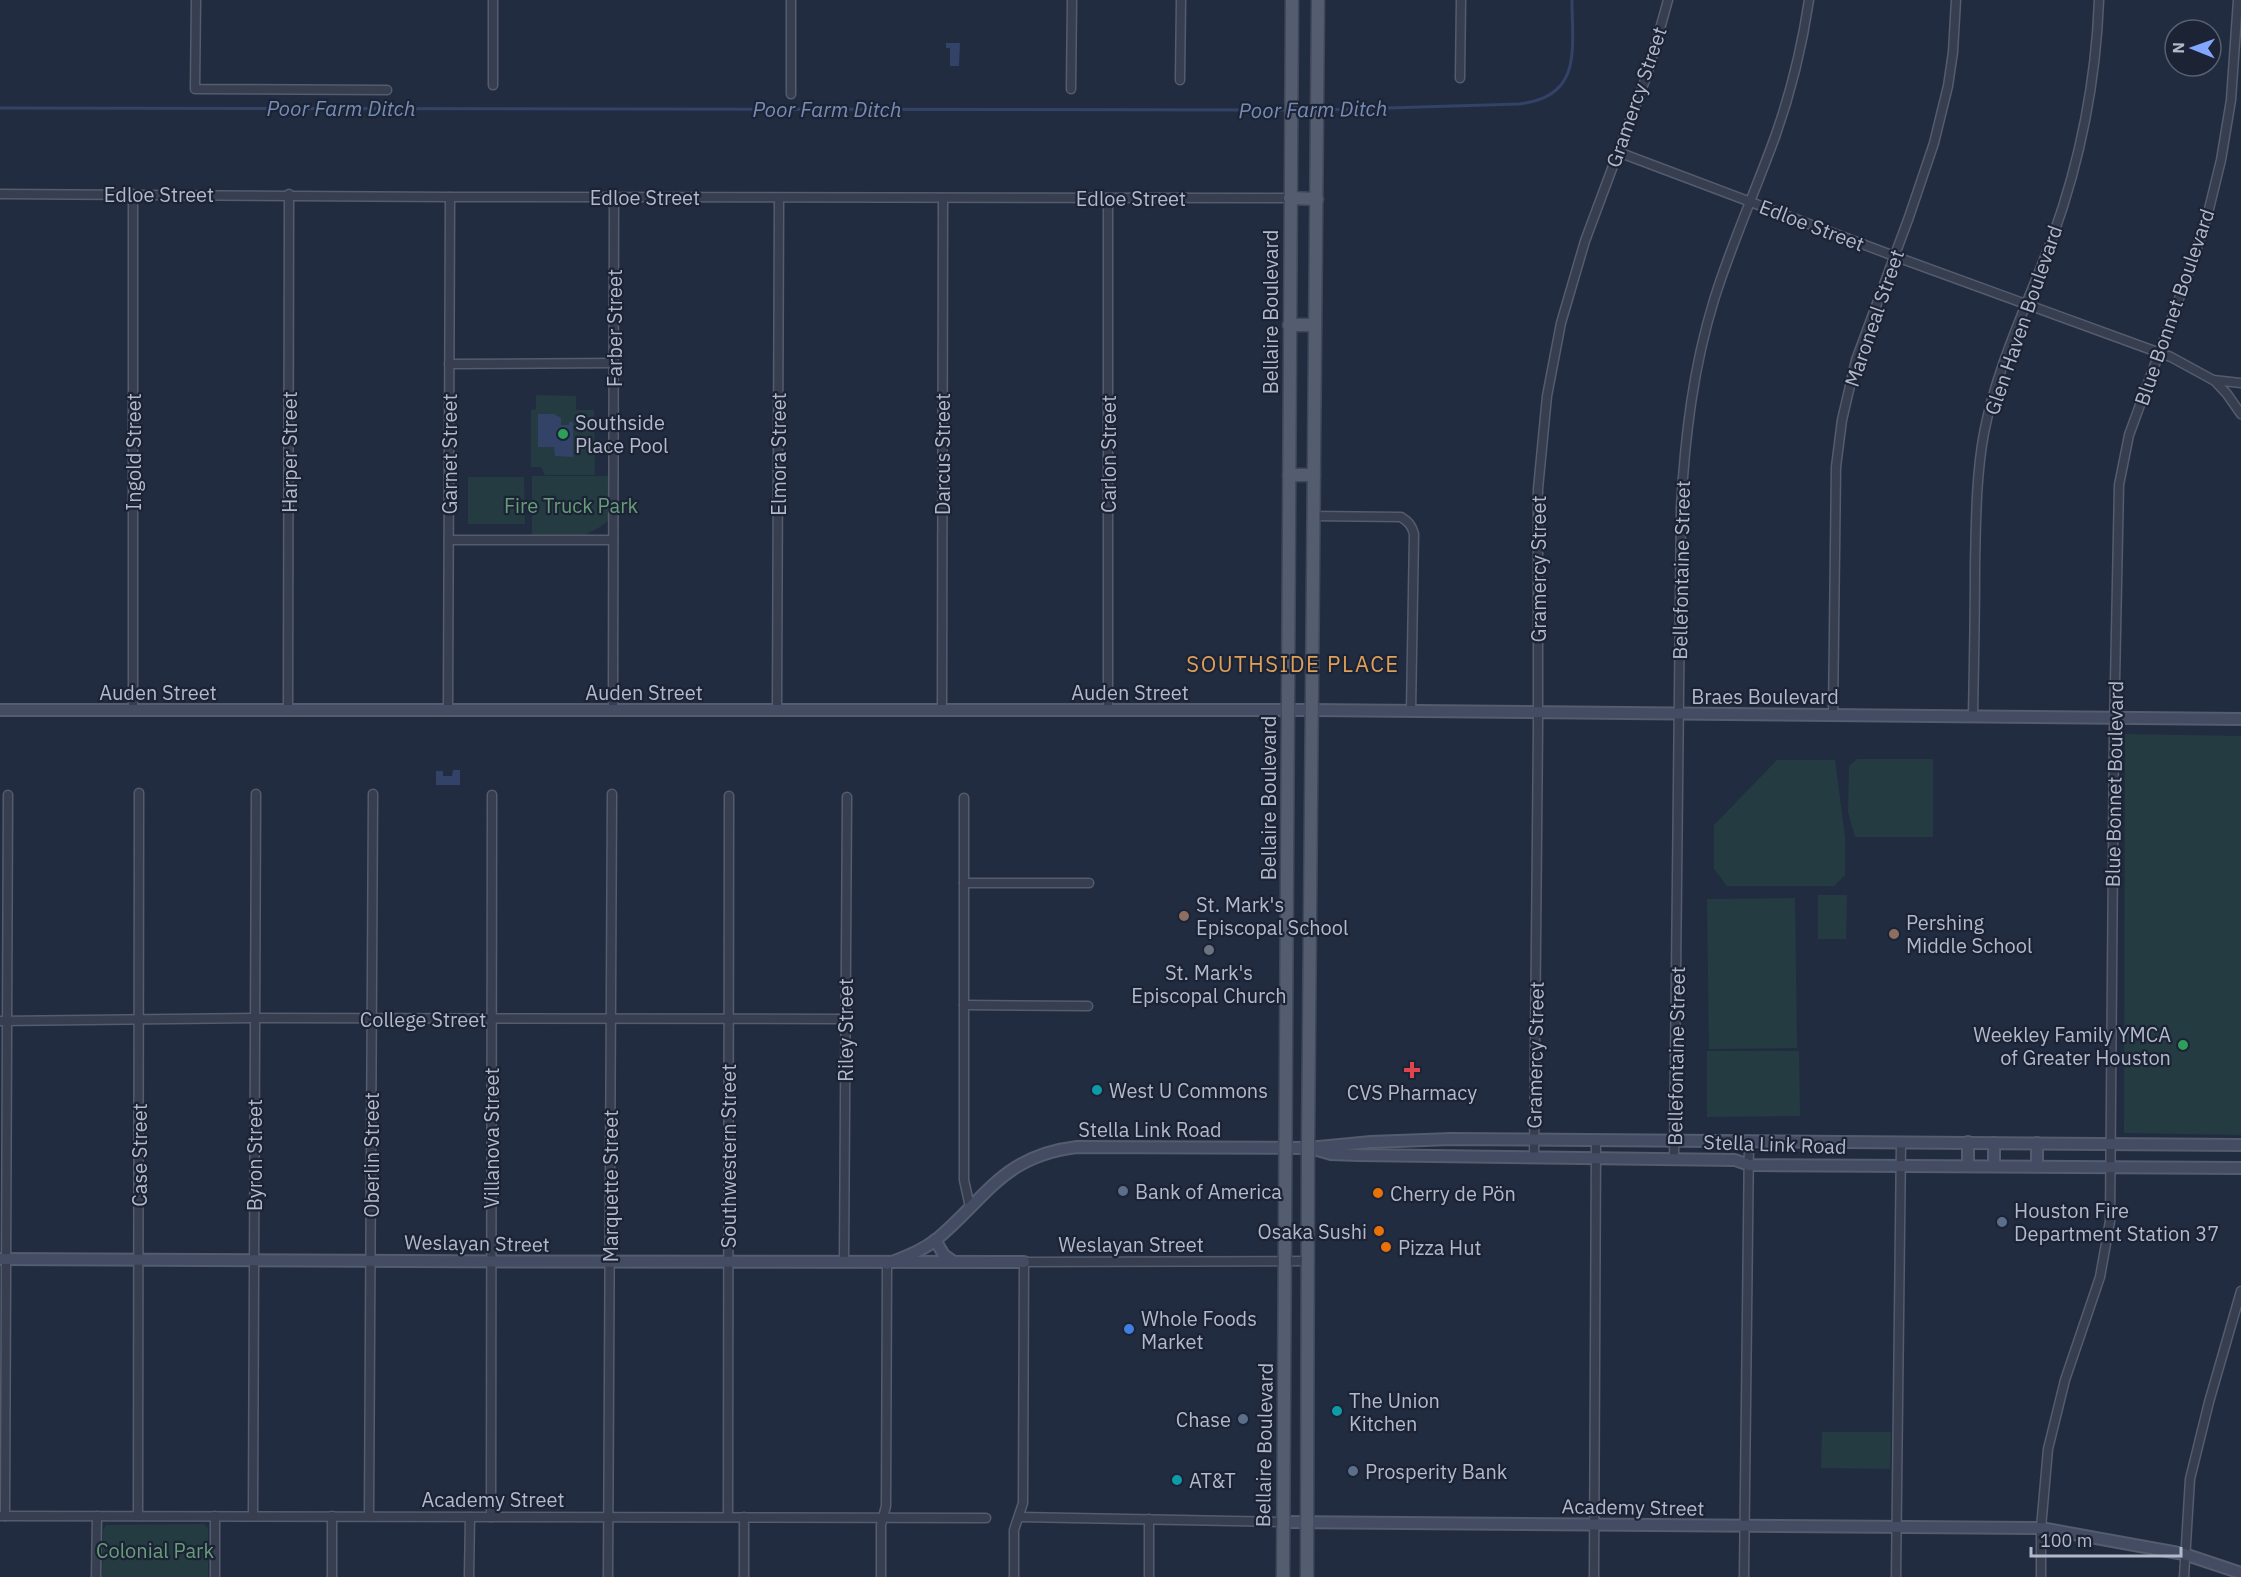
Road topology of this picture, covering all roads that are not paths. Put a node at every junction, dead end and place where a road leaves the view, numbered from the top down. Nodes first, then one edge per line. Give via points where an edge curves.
1 (196, 0) edge
2 (493, 0) edge
3 (791, 0) edge
4 (1072, 0) edge
5 (1181, 0) edge
6 (1292, 0) edge
7 (1318, 0) edge
8 (1461, 0) edge
9 (1668, 0) edge
10 (1809, 0) edge
11 (1956, 0) edge
12 (2099, 0) edge
13 (2238, 0) edge
14 (1460, 78) dead end
15 (1180, 80) dead end
16 (493, 85) dead end
17 (1071, 89) dead end
18 (387, 90) dead end
19 (791, 94) dead end
20 (1618, 152) junction
21 (0, 194) edge
22 (133, 194) junction
23 (289, 194) junction
24 (450, 197) junction
25 (614, 197) junction
26 (779, 198) junction
27 (943, 198) junction
28 (1108, 198) junction
29 (1290, 198) junction
30 (1317, 199) junction
31 (1751, 201) junction
32 (1894, 256) junction
33 (2026, 303) junction
34 (1289, 325) junction
35 (1315, 325) junction
36 (2159, 352) junction
37 (614, 363) junction
38 (449, 364) junction
39 (2213, 380) junction
40 (2241, 383) edge
41 (2241, 414) edge
42 (1289, 475) junction
43 (1314, 475) junction
44 (1313, 516) junction
45 (449, 540) junction
46 (613, 540) junction
47 (0, 710) edge
48 (133, 710) junction
49 (288, 710) junction
50 (448, 710) junction
51 (613, 710) junction
52 (777, 710) junction
53 (942, 710) junction
54 (1108, 710) junction
55 (1288, 710) junction
56 (1312, 710) junction
57 (1411, 711) junction
58 (1538, 713) junction
59 (1679, 714) junction
60 (1833, 715) junction
61 (1973, 715) junction
62 (2114, 717) junction
63 (2241, 719) edge
64 (139, 794) dead end
65 (256, 794) dead end
66 (612, 794) dead end
67 (8, 795) dead end
68 (373, 795) dead end
69 (492, 795) dead end
70 (729, 796) dead end
71 (847, 797) dead end
72 (964, 798) dead end
73 (1310, 878) junction
74 (1287, 879) junction
75 (964, 883) junction
76 (1089, 883) dead end
77 (964, 1005) junction
78 (1088, 1006) dead end
79 (139, 1018) junction
80 (255, 1018) junction
81 (372, 1019) junction
82 (611, 1019) junction
83 (729, 1019) junction
84 (491, 1020) junction
85 (845, 1020) junction
86 (4, 1021) edge
87 (1287, 1036) junction
88 (1309, 1036) junction
89 (1451, 1139) junction
90 (1534, 1140) junction
91 (1749, 1140) junction
92 (1596, 1141) junction
93 (1674, 1141) junction
94 (1901, 1142) junction
95 (1968, 1142) junction
96 (2112, 1142) junction
97 (1994, 1143) junction
98 (2037, 1143) junction
99 (2241, 1145) edge
100 (1286, 1147) junction
101 (1308, 1148) junction
102 (1451, 1157) junction
103 (1534, 1157) junction
104 (1596, 1158) junction
105 (1674, 1159) junction
106 (1749, 1166) junction
107 (1901, 1166) junction
108 (1968, 1166) junction
109 (1994, 1166) junction
110 (2037, 1166) junction
111 (2111, 1167) junction
112 (2241, 1168) edge
113 (970, 1207) junction
114 (935, 1240) junction
115 (3, 1259) edge
116 (139, 1259) junction
117 (254, 1260) junction
118 (371, 1260) junction
119 (728, 1261) junction
120 (1286, 1261) junction
121 (1308, 1261) junction
122 (491, 1262) junction
123 (610, 1262) junction
124 (844, 1262) junction
125 (954, 1262) junction
126 (1024, 1262) junction
127 (887, 1264) junction
128 (2241, 1291) edge
129 (2, 1516) edge
130 (97, 1516) junction
131 (138, 1516) junction
132 (215, 1516) junction
133 (253, 1516) junction
134 (332, 1516) junction
135 (369, 1516) junction
136 (470, 1517) junction
137 (491, 1517) junction
138 (608, 1517) junction
139 (728, 1517) junction
140 (744, 1517) junction
141 (1020, 1517) junction
142 (884, 1518) junction
143 (986, 1518) dead end
144 (1149, 1519) junction
145 (1282, 1522) junction
146 (1307, 1522) junction
147 (1595, 1526) junction
148 (1744, 1526) junction
149 (1896, 1528) junction
150 (2041, 1528) junction
151 (2184, 1554) junction
152 (2241, 1573) edge
153 (96, 1577) edge
154 (215, 1577) edge
155 (332, 1577) edge
156 (469, 1577) edge
157 (608, 1577) edge
158 (744, 1577) edge
159 (881, 1577) edge
160 (1014, 1577) edge
161 (1149, 1577) edge
162 (1282, 1577) edge
163 (1307, 1577) edge
164 (1594, 1577) edge
165 (1744, 1577) edge
166 (1896, 1577) edge
167 (2041, 1577) edge
168 (2184, 1577) edge

1 - 18 street via 195,89
2 - 16 street
3 - 19 street
4 - 17 street
5 - 15 street
6 - 29 main road, Bellaire Boulevard
7 - 30 main road
8 - 14 street
9 - 20 street, Gramercy Street via 1648,72
10 - 31 street, Bellefontaine Street via 1794,79
11 - 32 street, Maroneal Street via 1948,86 1934,143
12 - 33 street, Glen Haven Boulevard via 2096,50 2081,137 2053,234
13 - 36 street, Blue Bonnet Boulevard via 2231,100 2221,160 2195,255
20 - 31 street, Edloe Street
20 - 58 street, Gramercy Street via 1579,261 1561,323 1547,396 1538,489
21 - 22 street, Edloe Street
22 - 23 street, Edloe Street
22 - 48 street, Ingold Street
23 - 24 street, Edloe Street
23 - 49 street, Harper Street
24 - 25 street, Edloe Street
24 - 38 street, Garnet Street
25 - 26 street, Edloe Street
25 - 37 street, Farber Street
26 - 27 street, Edloe Street
26 - 52 street, Elmora Street
27 - 28 street, Edloe Street
27 - 53 street, Darcus Street
28 - 29 street, Edloe Street
28 - 54 street, Carlon Street
29 - 30 main road
29 - 34 main road, Bellaire Boulevard
30 - 35 main road
31 - 32 street, Edloe Street
31 - 59 street, Bellefontaine Street via 1714,299 1686,432 1681,507
32 - 33 street, Edloe Street
32 - 60 street, Maroneal Street via 1856,360 1842,420 1836,467
33 - 36 street, Edloe Street
33 - 61 street, Glen Haven Boulevard via 1999,376 1984,433 1976,499
34 - 35 main road
34 - 42 main road, Bellaire Boulevard
35 - 43 main road
36 - 39 street, Edloe Street
36 - 62 street, Blue Bonnet Boulevard via 2128,435 2119,485
37 - 38 street
37 - 46 street, Farber Street
38 - 45 street, Garnet Street
39 - 40 street, Edloe Street
39 - 41 street
42 - 43 main road
42 - 55 main road, Bellaire Boulevard
43 - 44 main road
44 - 56 main road
44 - 57 street via 1401,518 1412,527
45 - 46 street
45 - 50 street, Garnet Street
46 - 51 street, Farber Street
47 - 48 street, Auden Street
48 - 49 street, Auden Street
49 - 50 street, Auden Street
50 - 51 street, Auden Street
51 - 52 street, Auden Street
52 - 53 street, Auden Street
53 - 54 street, Auden Street
54 - 55 street, Auden Street
55 - 56 street, Braes Boulevard
55 - 74 main road, Bellaire Boulevard
56 - 57 street, Braes Boulevard
56 - 73 main road
57 - 58 street, Braes Boulevard
58 - 59 street, Braes Boulevard
58 - 90 street, Gramercy Street
59 - 60 street, Braes Boulevard
59 - 93 street, Bellefontaine Street
60 - 61 street, Braes Boulevard
61 - 62 street, Braes Boulevard
62 - 63 street, Braes Boulevard
62 - 96 street, Blue Bonnet Boulevard
64 - 79 street, Case Street
65 - 80 street, Byron Street
66 - 82 street, Marquette Street
67 - 86 street
68 - 81 street, Oberlin Street
69 - 84 street, Villanova Street
70 - 83 street, Southwestern Street
71 - 85 street, Riley Street
72 - 75 street
73 - 74 main road
73 - 88 main road
74 - 87 main road, Bellaire Boulevard
75 - 76 street
75 - 77 street
77 - 78 street
77 - 113 street via 964,1180
79 - 80 street, College Street
79 - 86 street, College Street
79 - 116 street, Case Street
80 - 81 street, College Street
80 - 117 street, Byron Street
81 - 84 street, College Street
81 - 118 street, Oberlin Street
82 - 83 street, College Street
82 - 84 street, College Street
82 - 123 street, Marquette Street
83 - 85 street, College Street
83 - 119 street, Southwestern Street
84 - 122 street, Villanova Street
85 - 124 street, Riley Street
86 - 115 street
87 - 88 main road
87 - 100 main road, Bellaire Boulevard
88 - 101 main road
89 - 90 street, Stella Link Road
89 - 101 street, Stella Link Road
89 - 102 street
90 - 92 street, Stella Link Road
90 - 103 street, Gramercy Street
91 - 93 street, Stella Link Road
91 - 94 street, Stella Link Road
91 - 106 street
92 - 93 street, Stella Link Road
92 - 104 street
93 - 105 street, Bellefontaine Street
94 - 95 street, Stella Link Road
94 - 107 street
95 - 97 street, Stella Link Road
95 - 108 street
96 - 98 street, Stella Link Road
96 - 99 street, Stella Link Road
96 - 111 street, Blue Bonnet Boulevard
97 - 98 street, Stella Link Road
97 - 109 street
98 - 110 street
100 - 101 street, Stella Link Road
100 - 113 street, Stella Link Road via 1101,1145 1058,1149 1016,1165
100 - 120 main road, Bellaire Boulevard
101 - 102 street, Stella Link Road via 1331,1154
101 - 121 main road
102 - 103 street, Stella Link Road
103 - 104 street, Stella Link Road
104 - 105 street, Stella Link Road
104 - 147 street
105 - 106 street, Stella Link Road via 1735,1160
106 - 107 street, Stella Link Road
106 - 148 street
107 - 108 street, Stella Link Road
107 - 149 street
108 - 109 street, Stella Link Road
109 - 110 street, Stella Link Road
110 - 111 street, Stella Link Road
111 - 112 street, Stella Link Road
111 - 150 street, Blue Bonnet Boulevard via 2110,1221 2100,1277 2065,1380 2048,1449
113 - 114 street, Stella Link Road
114 - 125 street
114 - 127 street, Stella Link Road
115 - 116 street, Weslayan Street
115 - 129 street
116 - 117 street, Weslayan Street
116 - 131 street, Case Street
117 - 118 street, Weslayan Street
117 - 133 street, Byron Street
118 - 122 street, Weslayan Street
118 - 135 street, Oberlin Street
119 - 123 street, Weslayan Street
119 - 124 street, Weslayan Street
119 - 139 street, Southwestern Street
120 - 121 street, Weslayan Street
120 - 126 street, Weslayan Street
120 - 145 main road, Bellaire Boulevard
121 - 146 main road
122 - 123 street, Weslayan Street
122 - 137 street, Villanova Street
123 - 138 street, Marquette Street
124 - 127 street, Weslayan Street
125 - 126 street, Weslayan Street
125 - 127 street, Weslayan Street
126 - 141 street
127 - 142 street
128 - 151 street via 2190,1479
129 - 130 street, Academy Street
130 - 131 street, Academy Street
130 - 153 street
131 - 132 street, Academy Street
132 - 133 street, Academy Street
132 - 154 street
133 - 134 street, Academy Street
134 - 135 street, Academy Street
134 - 155 street
135 - 136 street, Academy Street
136 - 137 street, Academy Street
136 - 156 street
137 - 138 street, Academy Street
138 - 139 street, Academy Street
138 - 157 street, Marquette Street
139 - 140 street, Academy Street
140 - 142 street, Academy Street
140 - 158 street
141 - 144 street, Academy Street
141 - 160 street via 1014,1530
142 - 143 street, Academy Street
142 - 159 street
144 - 145 street, Academy Street
144 - 161 street
145 - 146 street, Academy Street
145 - 162 main road, Bellaire Boulevard
146 - 147 street, Academy Street
146 - 163 main road
147 - 148 street, Academy Street
147 - 164 street
148 - 149 street, Academy Street
148 - 165 street
149 - 150 street, Academy Street
149 - 166 street
150 - 151 street, Academy Street
150 - 167 street, Blue Bonnet Boulevard
151 - 152 street, Academy Street
151 - 168 street

